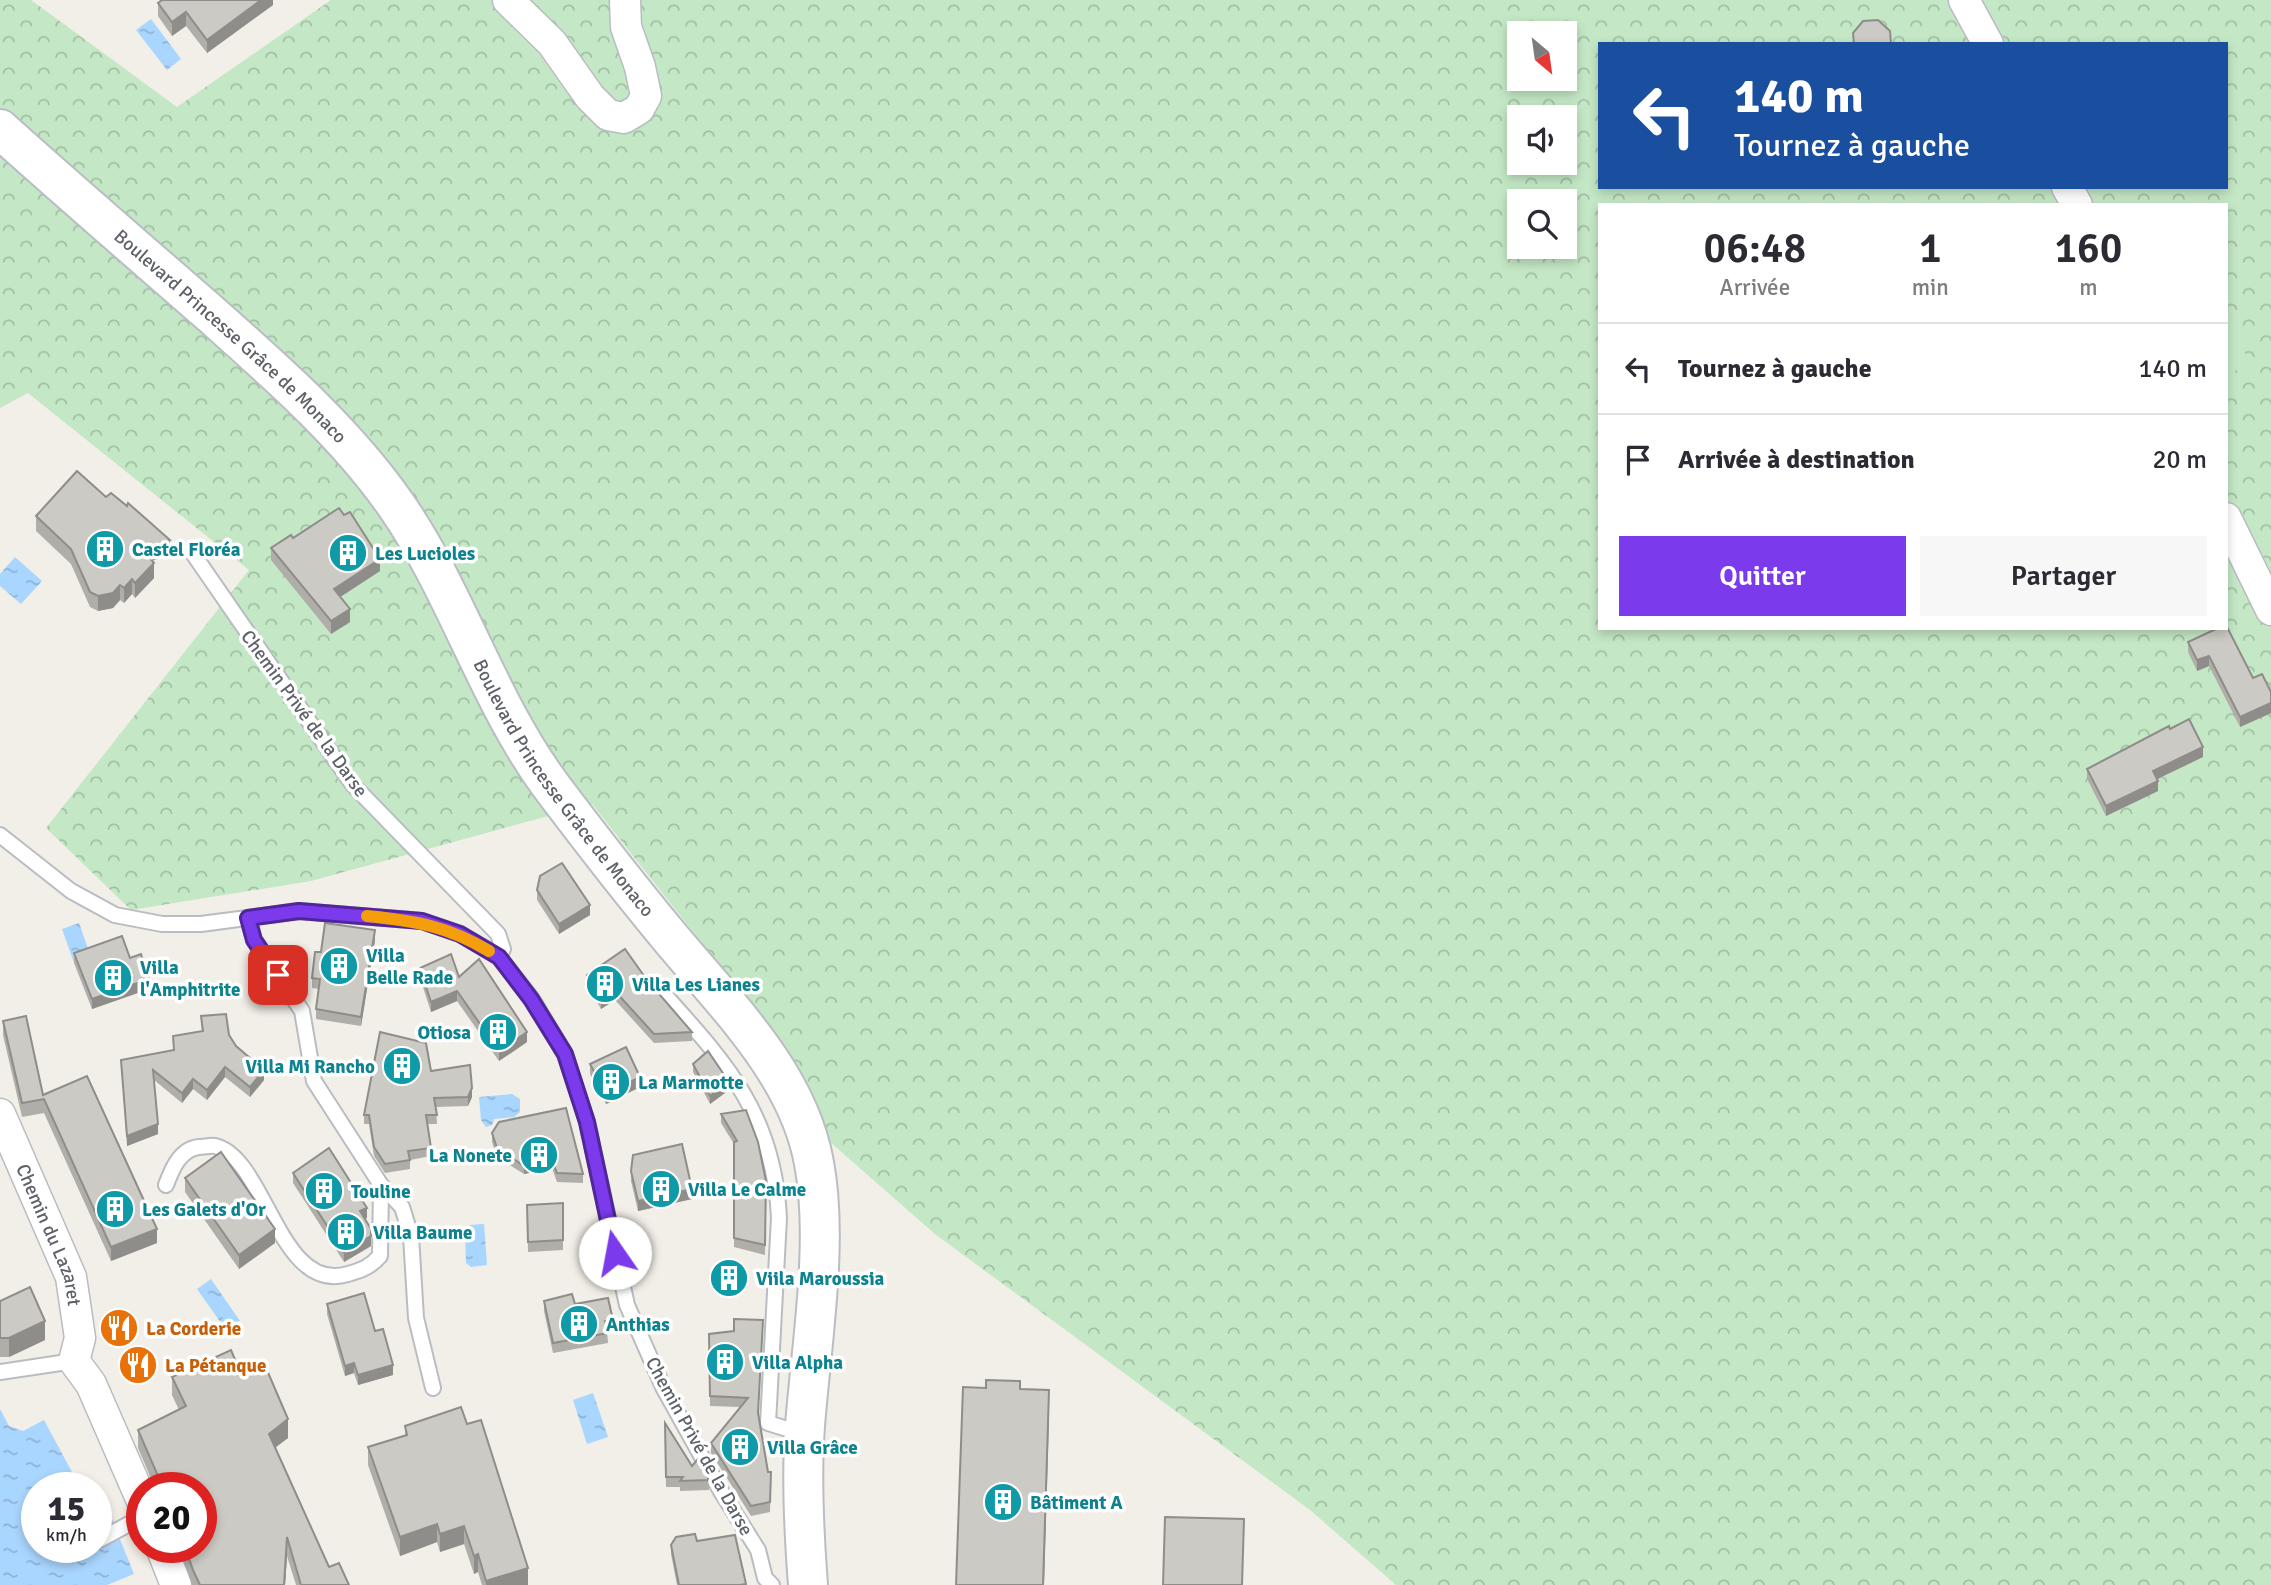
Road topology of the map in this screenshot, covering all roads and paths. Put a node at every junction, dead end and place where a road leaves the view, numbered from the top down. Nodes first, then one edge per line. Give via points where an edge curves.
1 (508, 0) edge
2 (625, 0) edge
3 (1964, 0) edge
4 (1987, 42) edge
5 (0, 129) edge
6 (2228, 522) edge
7 (194, 555) dead end
8 (2271, 610) edge
9 (0, 835) edge
10 (248, 918) junction
11 (499, 957) junction
12 (654, 983) edge
13 (0, 1114) edge
14 (166, 1185) dead end
15 (381, 1185) junction
16 (74, 1361) junction
17 (0, 1372) edge
18 (433, 1388) dead end
19 (804, 1434) junction
20 (129, 1472) edge
21 (167, 1563) edge
22 (176, 1585) edge
23 (772, 1585) edge
24 (808, 1585) edge

1 - 2 street via 552,43 590,97 608,115 624,118 639,109 646,96 626,27
3 - 4 street
5 - 19 main road, Boulevard Princesse Grâce de Monaco via 262,359 355,455 423,548 523,743 551,786 749,1032 780,1078 806,1135 817,1193 817,1268
6 - 8 street
7 - 11 lane, Chemin Privé de la Darse via 352,785 498,934 503,949
9 - 10 lane, Chemin Privé de la Darse via 71,891 115,915 162,924
10 - 11 lane, Chemin Privé de la Darse via 299,911 422,921 460,934
10 - 15 lane via 254,940 302,1011 314,1081
11 - 23 lane, Chemin Privé de la Darse via 565,1054 587,1122 626,1306 663,1387 758,1550 765,1578
12 - 19 lane via 728,1066 769,1148 778,1188 768,1423
13 - 16 street, Chemin du Lazaret via 71,1277 80,1338
14 - 15 lane via 174,1164 193,1148 215,1146 235,1158 298,1257 320,1276 339,1277 368,1268 380,1256
15 - 18 lane via 402,1207 411,1236 416,1318
16 - 17 lane
16 - 20 street via 91,1384
19 - 24 main road, Boulevard Princesse Grâce de Monaco
21 - 22 street

